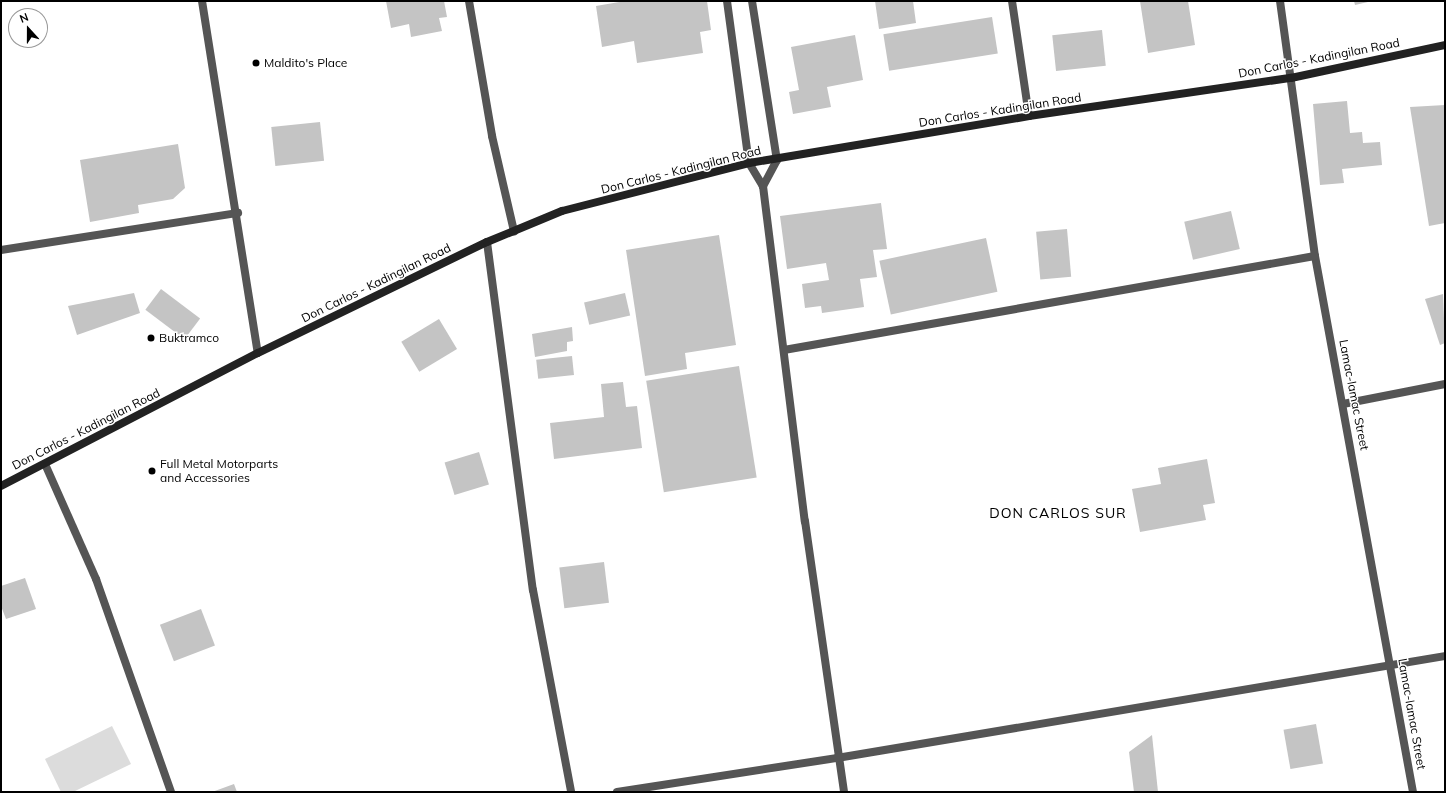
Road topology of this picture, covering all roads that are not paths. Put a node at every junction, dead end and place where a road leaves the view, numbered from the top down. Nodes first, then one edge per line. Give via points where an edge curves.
1 (202, 1) edge
2 (468, 1) edge
3 (727, 1) edge
4 (752, 1) edge
5 (1012, 1) edge
6 (1280, 1) edge
7 (1445, 45) edge
8 (1291, 78) junction
9 (1030, 116) junction
10 (777, 160) junction
11 (749, 163) junction
12 (763, 186) junction
13 (238, 212) junction
14 (514, 230) junction
15 (487, 242) junction
16 (1, 250) edge
17 (1315, 256) junction
18 (784, 350) junction
19 (258, 353) junction
20 (1445, 384) edge
21 (1343, 404) junction
22 (45, 464) junction
23 (1, 486) edge
24 (1445, 656) edge
25 (1392, 665) junction
26 (837, 758) junction
27 (171, 792) edge
28 (571, 792) edge
29 (617, 792) edge
30 (844, 792) edge
31 (1413, 792) edge

1 - 13 street
2 - 14 street via 492,136
3 - 11 street
4 - 10 street
5 - 9 street
6 - 8 street, Lamac-lamac Street
7 - 8 main road, Don Carlos - Kadingilan Road
8 - 9 main road, Don Carlos - Kadingilan Road
8 - 17 street, Lamac-lamac Street
9 - 10 main road, Don Carlos - Kadingilan Road
10 - 11 main road, Don Carlos - Kadingilan Road
10 - 12 street
11 - 12 street
11 - 14 main road, Don Carlos - Kadingilan Road via 562,211
12 - 18 street
13 - 16 street
13 - 19 street
14 - 15 main road, Don Carlos - Kadingilan Road
15 - 19 main road, Don Carlos - Kadingilan Road
15 - 28 street via 533,590
17 - 18 street
17 - 21 street, Lamac-lamac Street
18 - 26 street via 805,521 826,653
19 - 22 main road, Don Carlos - Kadingilan Road
20 - 21 street
21 - 25 street, Lamac-lamac Street
22 - 23 main road, Don Carlos - Kadingilan Road
22 - 27 street via 96,579
24 - 25 street
25 - 26 street
25 - 31 street, Lamac-lamac Street
26 - 29 street
26 - 30 street

